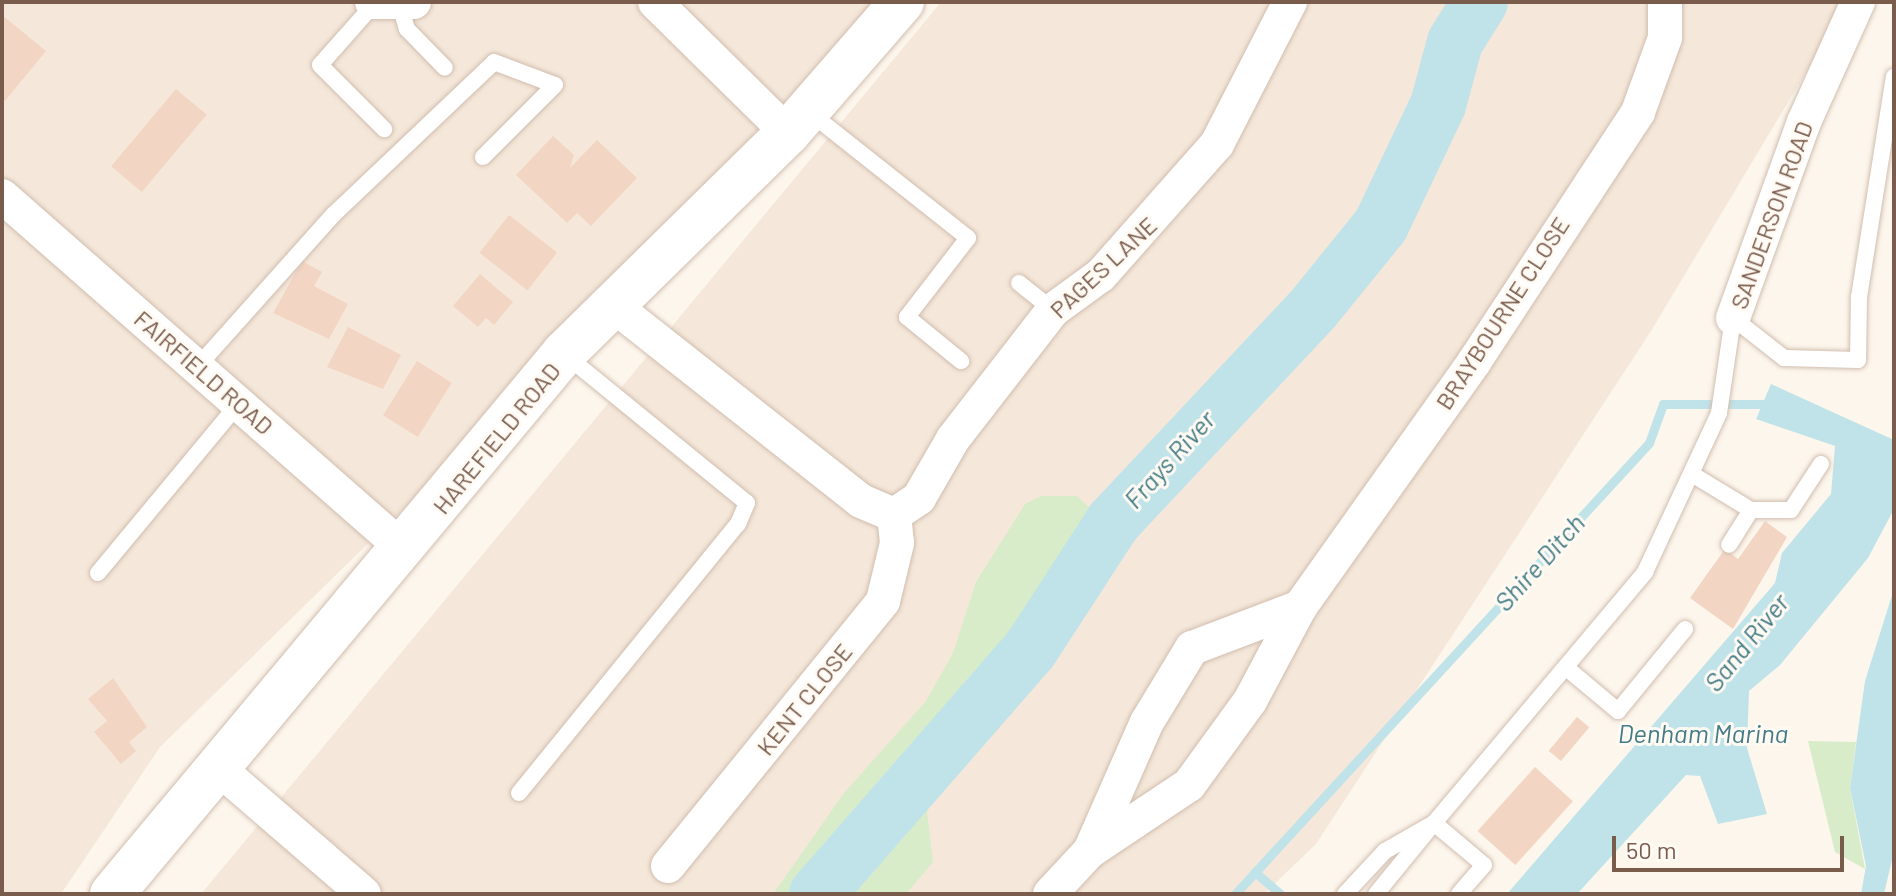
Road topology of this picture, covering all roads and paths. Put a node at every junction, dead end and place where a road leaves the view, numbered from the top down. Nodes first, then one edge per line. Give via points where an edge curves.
1 (655, 2) edge
2 (902, 2) edge
3 (1290, 2) edge
4 (1665, 2) edge
5 (1858, 2) edge
6 (390, 3) edge
7 (445, 68) dead end
8 (1894, 77) edge
9 (798, 122) junction
10 (384, 129) dead end
11 (483, 157) dead end
12 (2, 196) edge
13 (1019, 283) dead end
14 (609, 302) junction
15 (1053, 310) junction
16 (1733, 318) junction
17 (564, 353) junction
18 (961, 361) dead end
19 (198, 366) junction
20 (239, 403) junction
21 (1821, 464) dead end
22 (1695, 476) junction
23 (1751, 510) junction
24 (894, 515) junction
25 (1729, 545) dead end
26 (405, 550) junction
27 (98, 573) dead end
28 (1300, 607) junction
29 (1685, 629) dead end
30 (1569, 670) junction
31 (217, 767) junction
32 (519, 793) dead end
33 (1434, 823) junction
34 (1090, 851) junction
35 (668, 866) dead end
36 (112, 894) edge
37 (364, 894) edge
38 (1050, 894) edge
39 (1345, 894) edge
40 (1376, 894) edge
41 (1459, 894) edge

1 - 9 street
2 - 9 main road, HAREFIELD ROAD
3 - 15 street, PAGES LANE via 1217,144 1101,275
4 - 28 street, BRAYBOURNE CLOSE via 1665,38 1638,112 1474,362
5 - 16 street, SANDERSON ROAD via 1804,122
6 - 7 lane
6 - 10 lane via 320,65
8 - 16 lane via 1859,297 1858,360 1784,358
9 - 14 main road, HAREFIELD ROAD
9 - 18 lane via 968,238 907,317
11 - 19 lane via 555,85 494,62 333,215
12 - 19 street, FAIRFIELD ROAD
13 - 15 lane
14 - 17 main road, HAREFIELD ROAD
14 - 24 street via 861,501
15 - 24 street, PAGES LANE via 953,439 919,498
16 - 22 lane, SANDERSON ROAD via 1719,413
17 - 26 main road, HAREFIELD ROAD
17 - 32 lane via 747,503 738,524
19 - 20 street, FAIRFIELD ROAD
20 - 26 street, FAIRFIELD ROAD
20 - 27 lane
21 - 23 lane via 1791,510
22 - 23 lane
22 - 30 lane, SANDERSON ROAD via 1645,572
23 - 25 lane
24 - 35 street, KENT CLOSE via 897,543 883,601
26 - 31 main road, HAREFIELD ROAD
28 - 34 street, BRAYBOURNE CLOSE via 1250,701 1189,785
28 - 34 street, BRAYBOURNE CLOSE via 1192,648 1140,735
29 - 30 lane via 1618,711
30 - 33 lane, SANDERSON ROAD
31 - 36 main road, HAREFIELD ROAD
31 - 37 street
33 - 39 lane, SANDERSON ROAD via 1385,851
33 - 40 lane, SANDERSON ROAD
33 - 41 lane via 1484,865
34 - 38 street, BRAYBOURNE CLOSE

